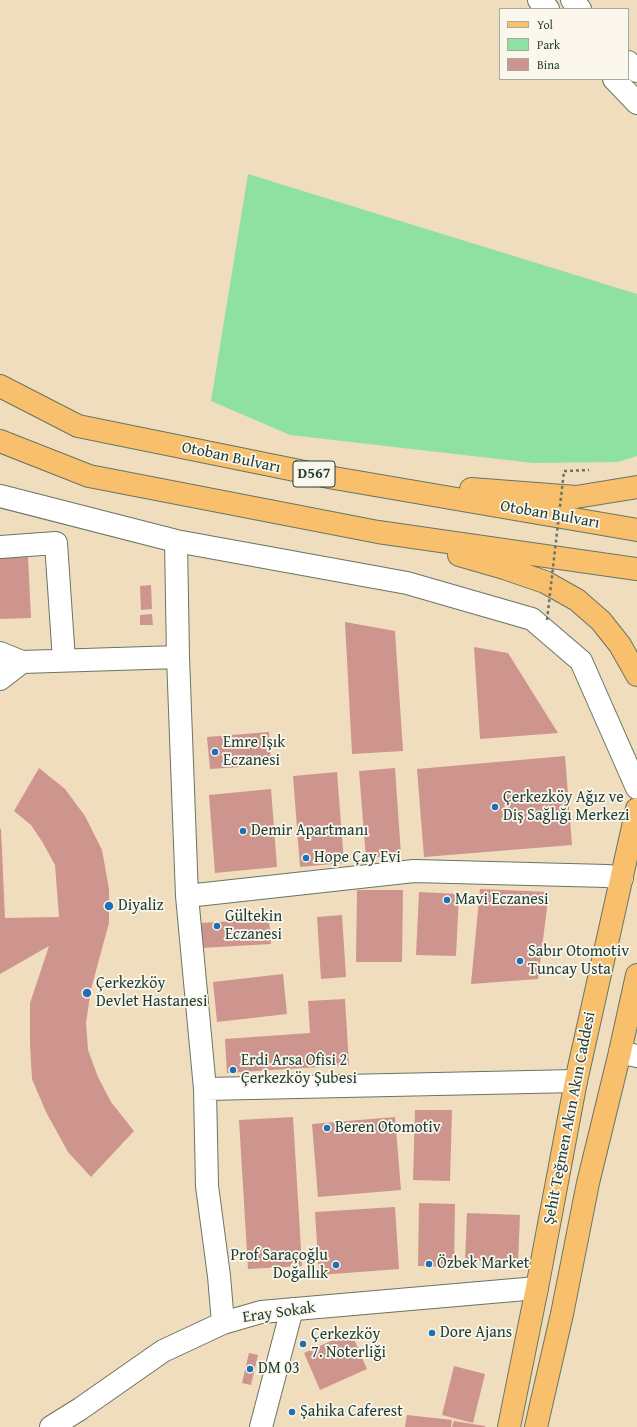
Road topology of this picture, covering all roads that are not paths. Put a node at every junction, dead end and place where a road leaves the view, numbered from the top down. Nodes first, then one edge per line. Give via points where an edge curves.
1 (539, 0) edge
2 (572, 0) edge
3 (547, 8) edge
4 (579, 8) edge
5 (629, 63) edge
6 (637, 71) edge
7 (615, 80) edge
8 (637, 103) edge
9 (0, 386) edge
10 (0, 441) edge
11 (334, 478) junction
12 (637, 487) edge
13 (0, 496) edge
14 (637, 530) edge
15 (378, 532) junction
16 (176, 541) junction
17 (0, 547) edge
18 (637, 569) edge
19 (0, 653) edge
20 (178, 657) junction
21 (64, 660) junction
22 (22, 662) junction
23 (637, 675) edge
24 (0, 679) edge
25 (637, 788) edge
26 (637, 809) edge
27 (622, 878) junction
28 (187, 896) junction
29 (637, 974) edge
30 (628, 1054) edge
31 (576, 1081) junction
32 (205, 1089) junction
33 (537, 1288) junction
34 (292, 1309) junction
35 (223, 1323) junction
36 (51, 1427) edge
37 (262, 1427) edge
38 (509, 1427) edge
39 (536, 1427) edge

1 - 3 street
2 - 4 street
5 - 6 street
7 - 8 street
9 - 11 main road, Otoban Bulvarı / D567 via 78,426
10 - 15 main road via 88,476
11 - 12 main road via 576,497
11 - 14 main road, Otoban Bulvarı / D567
13 - 16 street
15 - 18 main road
15 - 23 main road via 545,582 577,600 600,621 620,645
16 - 20 street
16 - 25 street via 407,583 532,619 581,661
17 - 21 street via 56,543
19 - 22 street
20 - 21 street
20 - 28 street
21 - 22 street
22 - 24 street
26 - 27 main road, Şehit Teğmen Akın Akın Caddesi
27 - 28 street via 414,871
27 - 31 main road, Şehit Teğmen Akın Akın Caddesi
28 - 32 street
29 - 30 main road, Şehit Teğmen Akın Akın Caddesi
30 - 39 main road, Şehit Teğmen Akın Akın Caddesi via 588,1183
31 - 32 street
31 - 33 main road, Şehit Teğmen Akın Akın Caddesi
32 - 35 street via 207,1186
33 - 34 street, Eray Sokak
33 - 38 main road, Şehit Teğmen Akın Akın Caddesi
34 - 35 street, Eray Sokak via 261,1312
34 - 37 street
35 - 36 street, Eray Sokak via 164,1351

